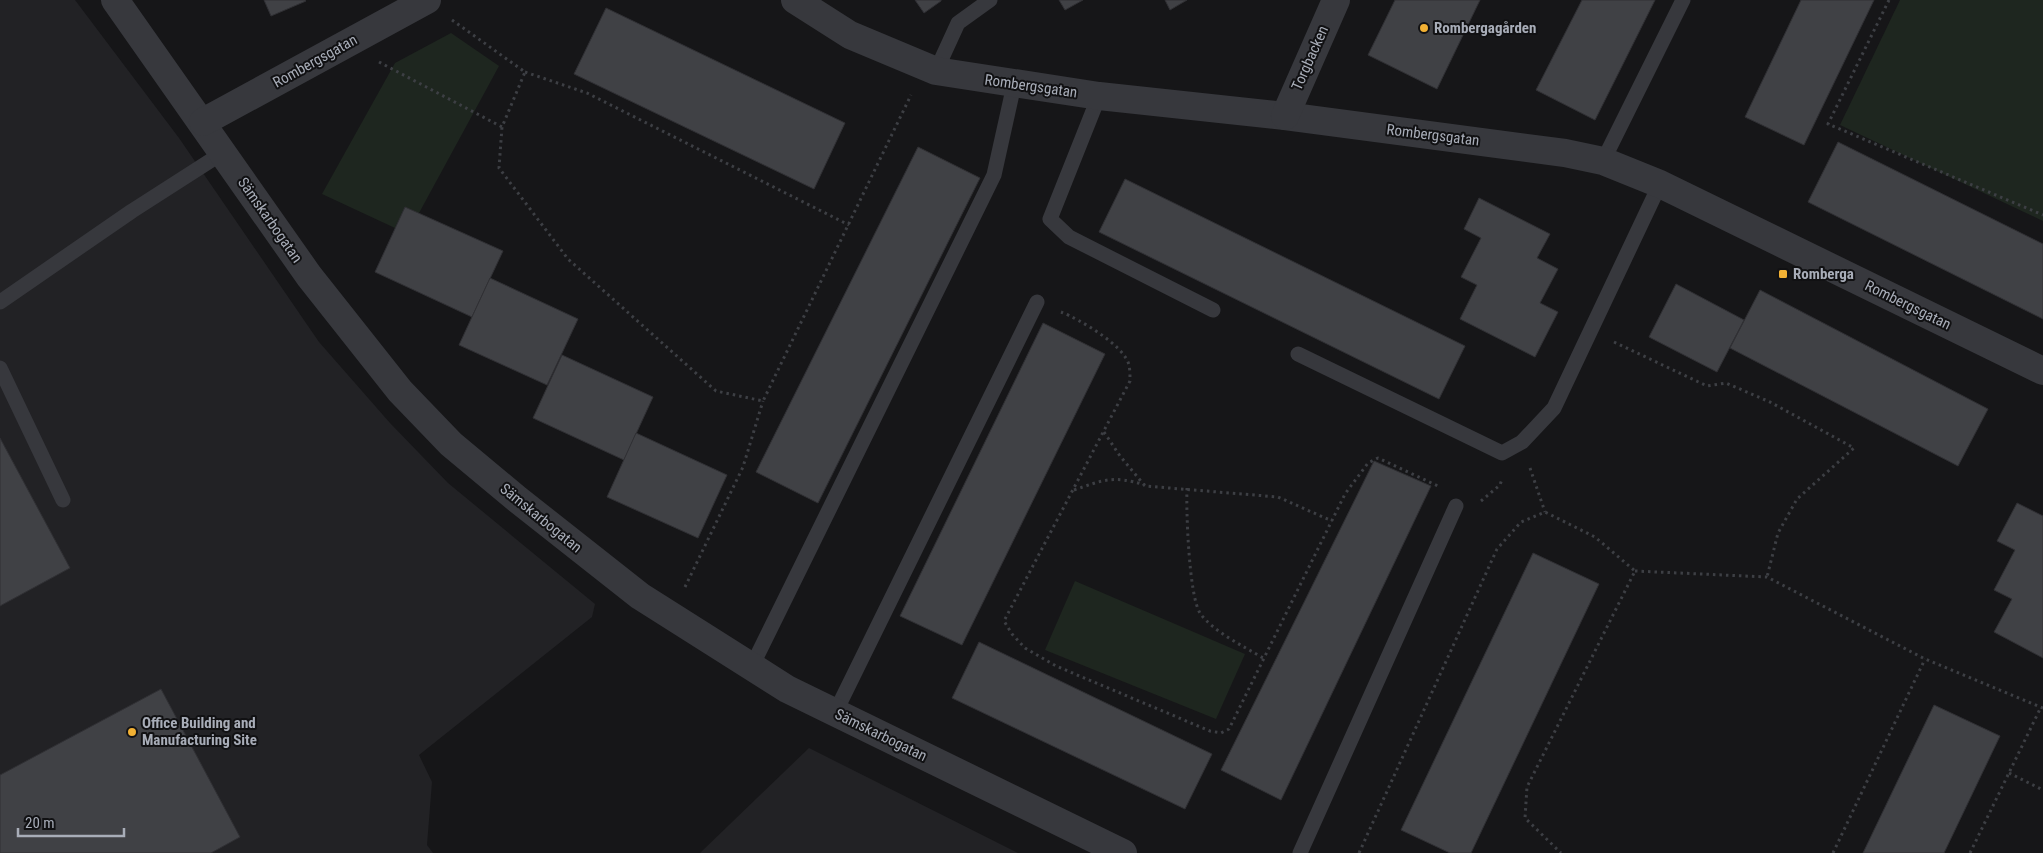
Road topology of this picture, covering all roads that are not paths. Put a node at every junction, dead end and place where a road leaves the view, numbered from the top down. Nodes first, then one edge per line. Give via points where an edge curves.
1 (115, 0) edge
2 (426, 0) edge
3 (795, 0) edge
4 (990, 0) edge
5 (1336, 0) edge
6 (1682, 0) edge
7 (930, 70) junction
8 (1014, 85) junction
9 (1099, 96) junction
10 (1285, 116) junction
11 (203, 122) junction
12 (224, 152) junction
13 (1603, 161) junction
14 (1660, 184) junction
15 (0, 302) edge
16 (1037, 302) road end
17 (1213, 310) dead end
18 (1298, 354) dead end
19 (0, 368) edge
20 (2043, 371) edge
21 (63, 500) dead end
22 (1456, 506) road end
23 (752, 668) junction
24 (835, 712) junction
25 (1123, 853) edge
26 (1300, 853) edge

1 - 11 street, Sämskarbogatan
2 - 11 street, Rombergsgatan
3 - 7 street, Rombergsgatan via 850,35
4 - 7 lane via 958,23
5 - 10 street, Torgbacken
6 - 13 lane
7 - 8 street, Rombergsgatan
8 - 9 street, Rombergsgatan
8 - 23 lane via 994,175
9 - 10 street, Rombergsgatan
9 - 17 lane via 1050,219 1070,237
10 - 13 street, Rombergsgatan via 1565,153
11 - 12 street, Sämskarbogatan
12 - 15 lane
12 - 23 street, Sämskarbogatan via 309,276 406,398 451,444 640,596
13 - 14 street, Rombergsgatan
14 - 18 lane via 1554,408 1522,442 1502,454
14 - 20 street, Rombergsgatan
16 - 24 lane
19 - 21 lane
22 - 26 lane
23 - 24 street, Sämskarbogatan
24 - 25 street, Sämskarbogatan

